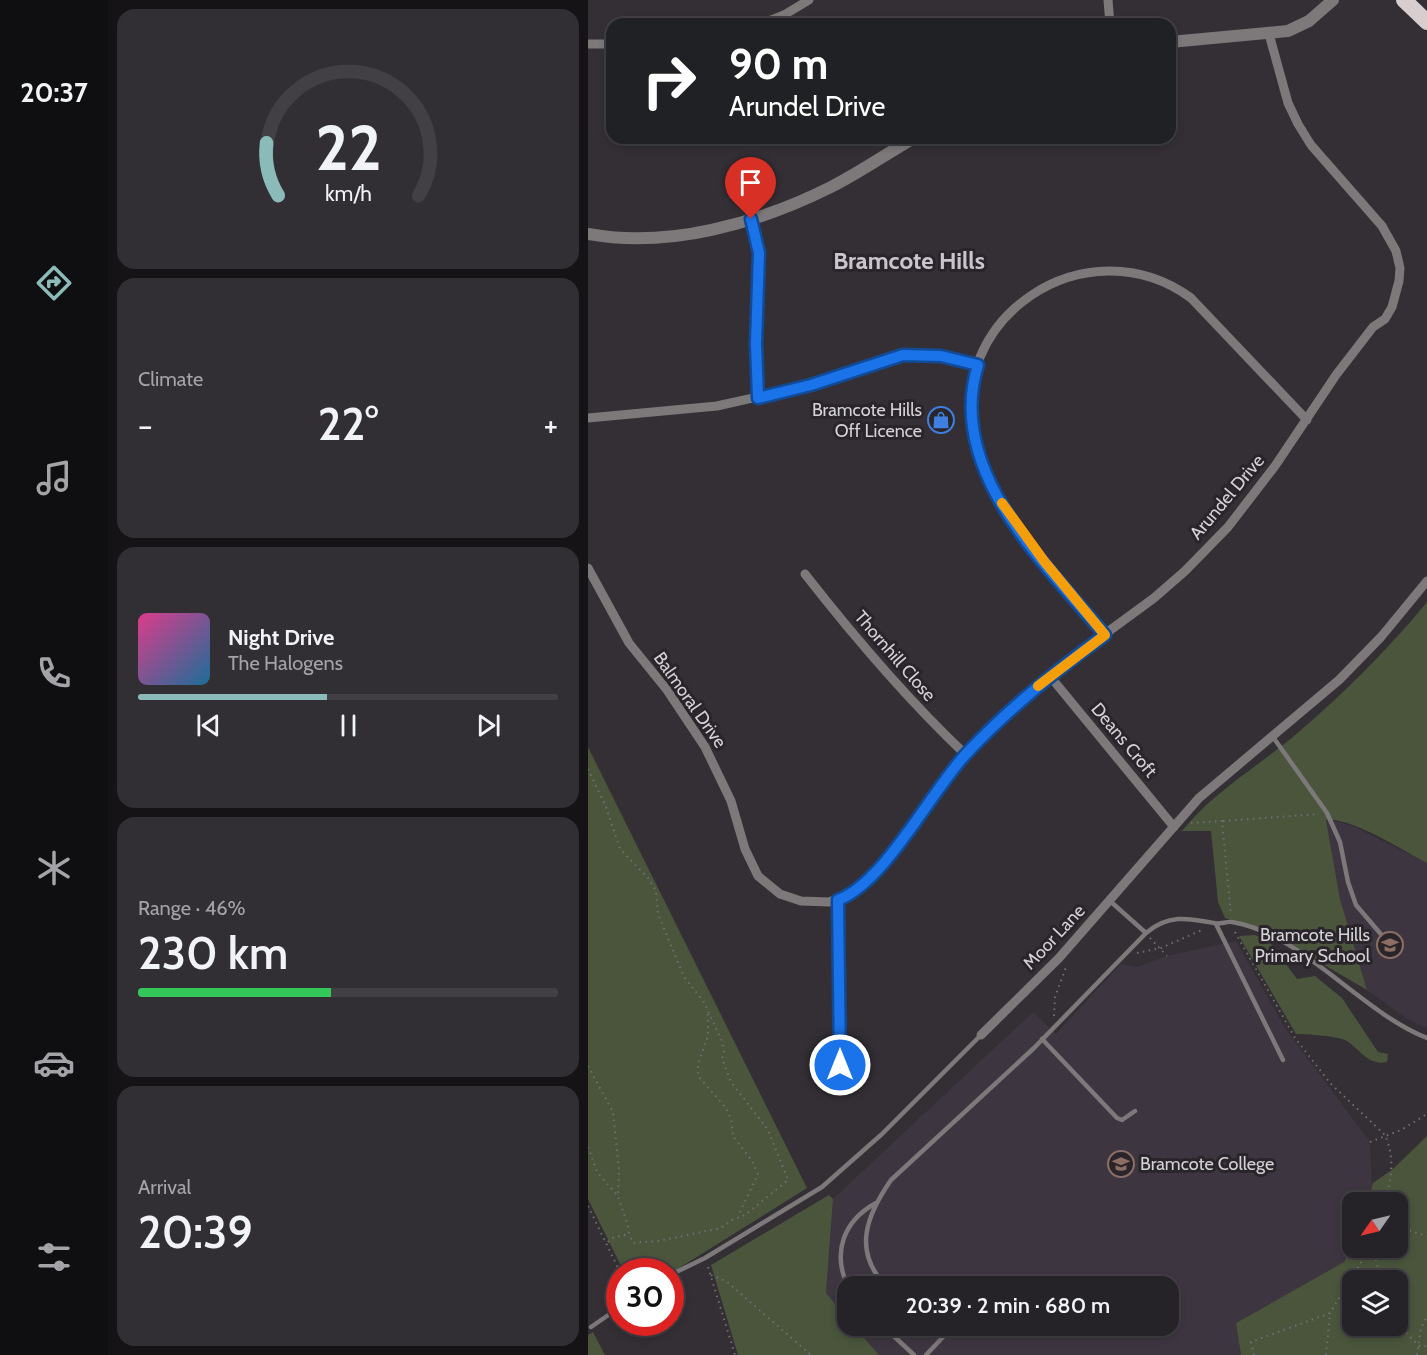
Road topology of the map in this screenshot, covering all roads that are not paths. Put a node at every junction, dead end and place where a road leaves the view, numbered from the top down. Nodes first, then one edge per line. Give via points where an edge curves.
1 (809, 0) edge
2 (1108, 0) edge
3 (1333, 0) edge
4 (1404, 0) edge
5 (776, 18) edge
6 (1110, 18) edge
7 (1427, 22) edge
8 (1269, 34) junction
9 (1176, 42) edge
10 (588, 44) edge
11 (606, 44) edge
12 (904, 144) edge
13 (751, 219) junction
14 (588, 234) edge
15 (978, 365) junction
16 (758, 398) junction
17 (588, 418) edge
18 (1307, 420) junction
19 (588, 568) edge
20 (805, 574) dead end
21 (1427, 581) edge
22 (1105, 635) junction
23 (1049, 675) junction
24 (1273, 737) junction
25 (966, 755) junction
26 (1176, 825) junction
27 (838, 900) junction
28 (1110, 901) junction
29 (1216, 924) junction
30 (1146, 933) junction
31 (1385, 939) dead end
32 (981, 1035) joint
33 (1427, 1038) edge
34 (1042, 1039) junction
35 (1283, 1060) dead end
36 (840, 1065) dead end
37 (1135, 1111) dead end
38 (876, 1203) junction
39 (684, 1268) edge
40 (843, 1276) edge
41 (877, 1276) edge
42 (606, 1316) edge
43 (591, 1327) dead end
44 (894, 1336) edge
45 (942, 1336) edge
46 (914, 1355) edge
47 (926, 1355) edge

1 - 5 street
2 - 6 street
3 - 8 street via 1298,27
4 - 7 highway
8 - 9 street
8 - 18 street, Arundel Drive via 1288,103 1298,124 1311,145 1382,226 1396,251 1400,268 1398,294 1385,319 1373,327
10 - 11 street
12 - 13 street via 832,186
13 - 14 street via 662,237
13 - 16 street via 759,253
15 - 16 street via 941,356 903,355
15 - 18 street via 1005,317 1039,289 1078,273 1129,271 1164,281 1191,298
15 - 22 street via 972,391 972,425 974,443 988,479 1020,529
16 - 17 street via 681,411
18 - 22 street, Arundel Drive via 1228,527 1185,571
19 - 27 street, Balmoral Drive via 629,644 668,690 705,747 731,801 745,849 758,876 780,894 801,901
20 - 25 street, Thornhill Close via 863,647
21 - 24 street, Moor Lane via 1364,655
22 - 23 street, Arundel Drive
23 - 25 street, Arundel Drive
23 - 26 street, Deans Croft
24 - 26 street, Moor Lane via 1213,785
24 - 31 lane via 1328,813 1340,842 1356,905
25 - 27 street, Arundel Drive via 870,879
26 - 28 street, Moor Lane
27 - 36 street
28 - 30 lane
28 - 32 street, Moor Lane
29 - 30 lane via 1173,918
29 - 33 lane via 1233,922 1295,948 1359,998
29 - 35 lane
30 - 34 lane
32 - 39 lane, Moor Lane via 882,1134 822,1187
34 - 37 lane via 1117,1118 1128,1118
34 - 38 lane via 891,1180
38 - 40 lane via 854,1219 844,1235 840,1255
38 - 41 lane via 870,1214 865,1249 870,1268
42 - 43 lane
44 - 46 lane
45 - 47 lane

